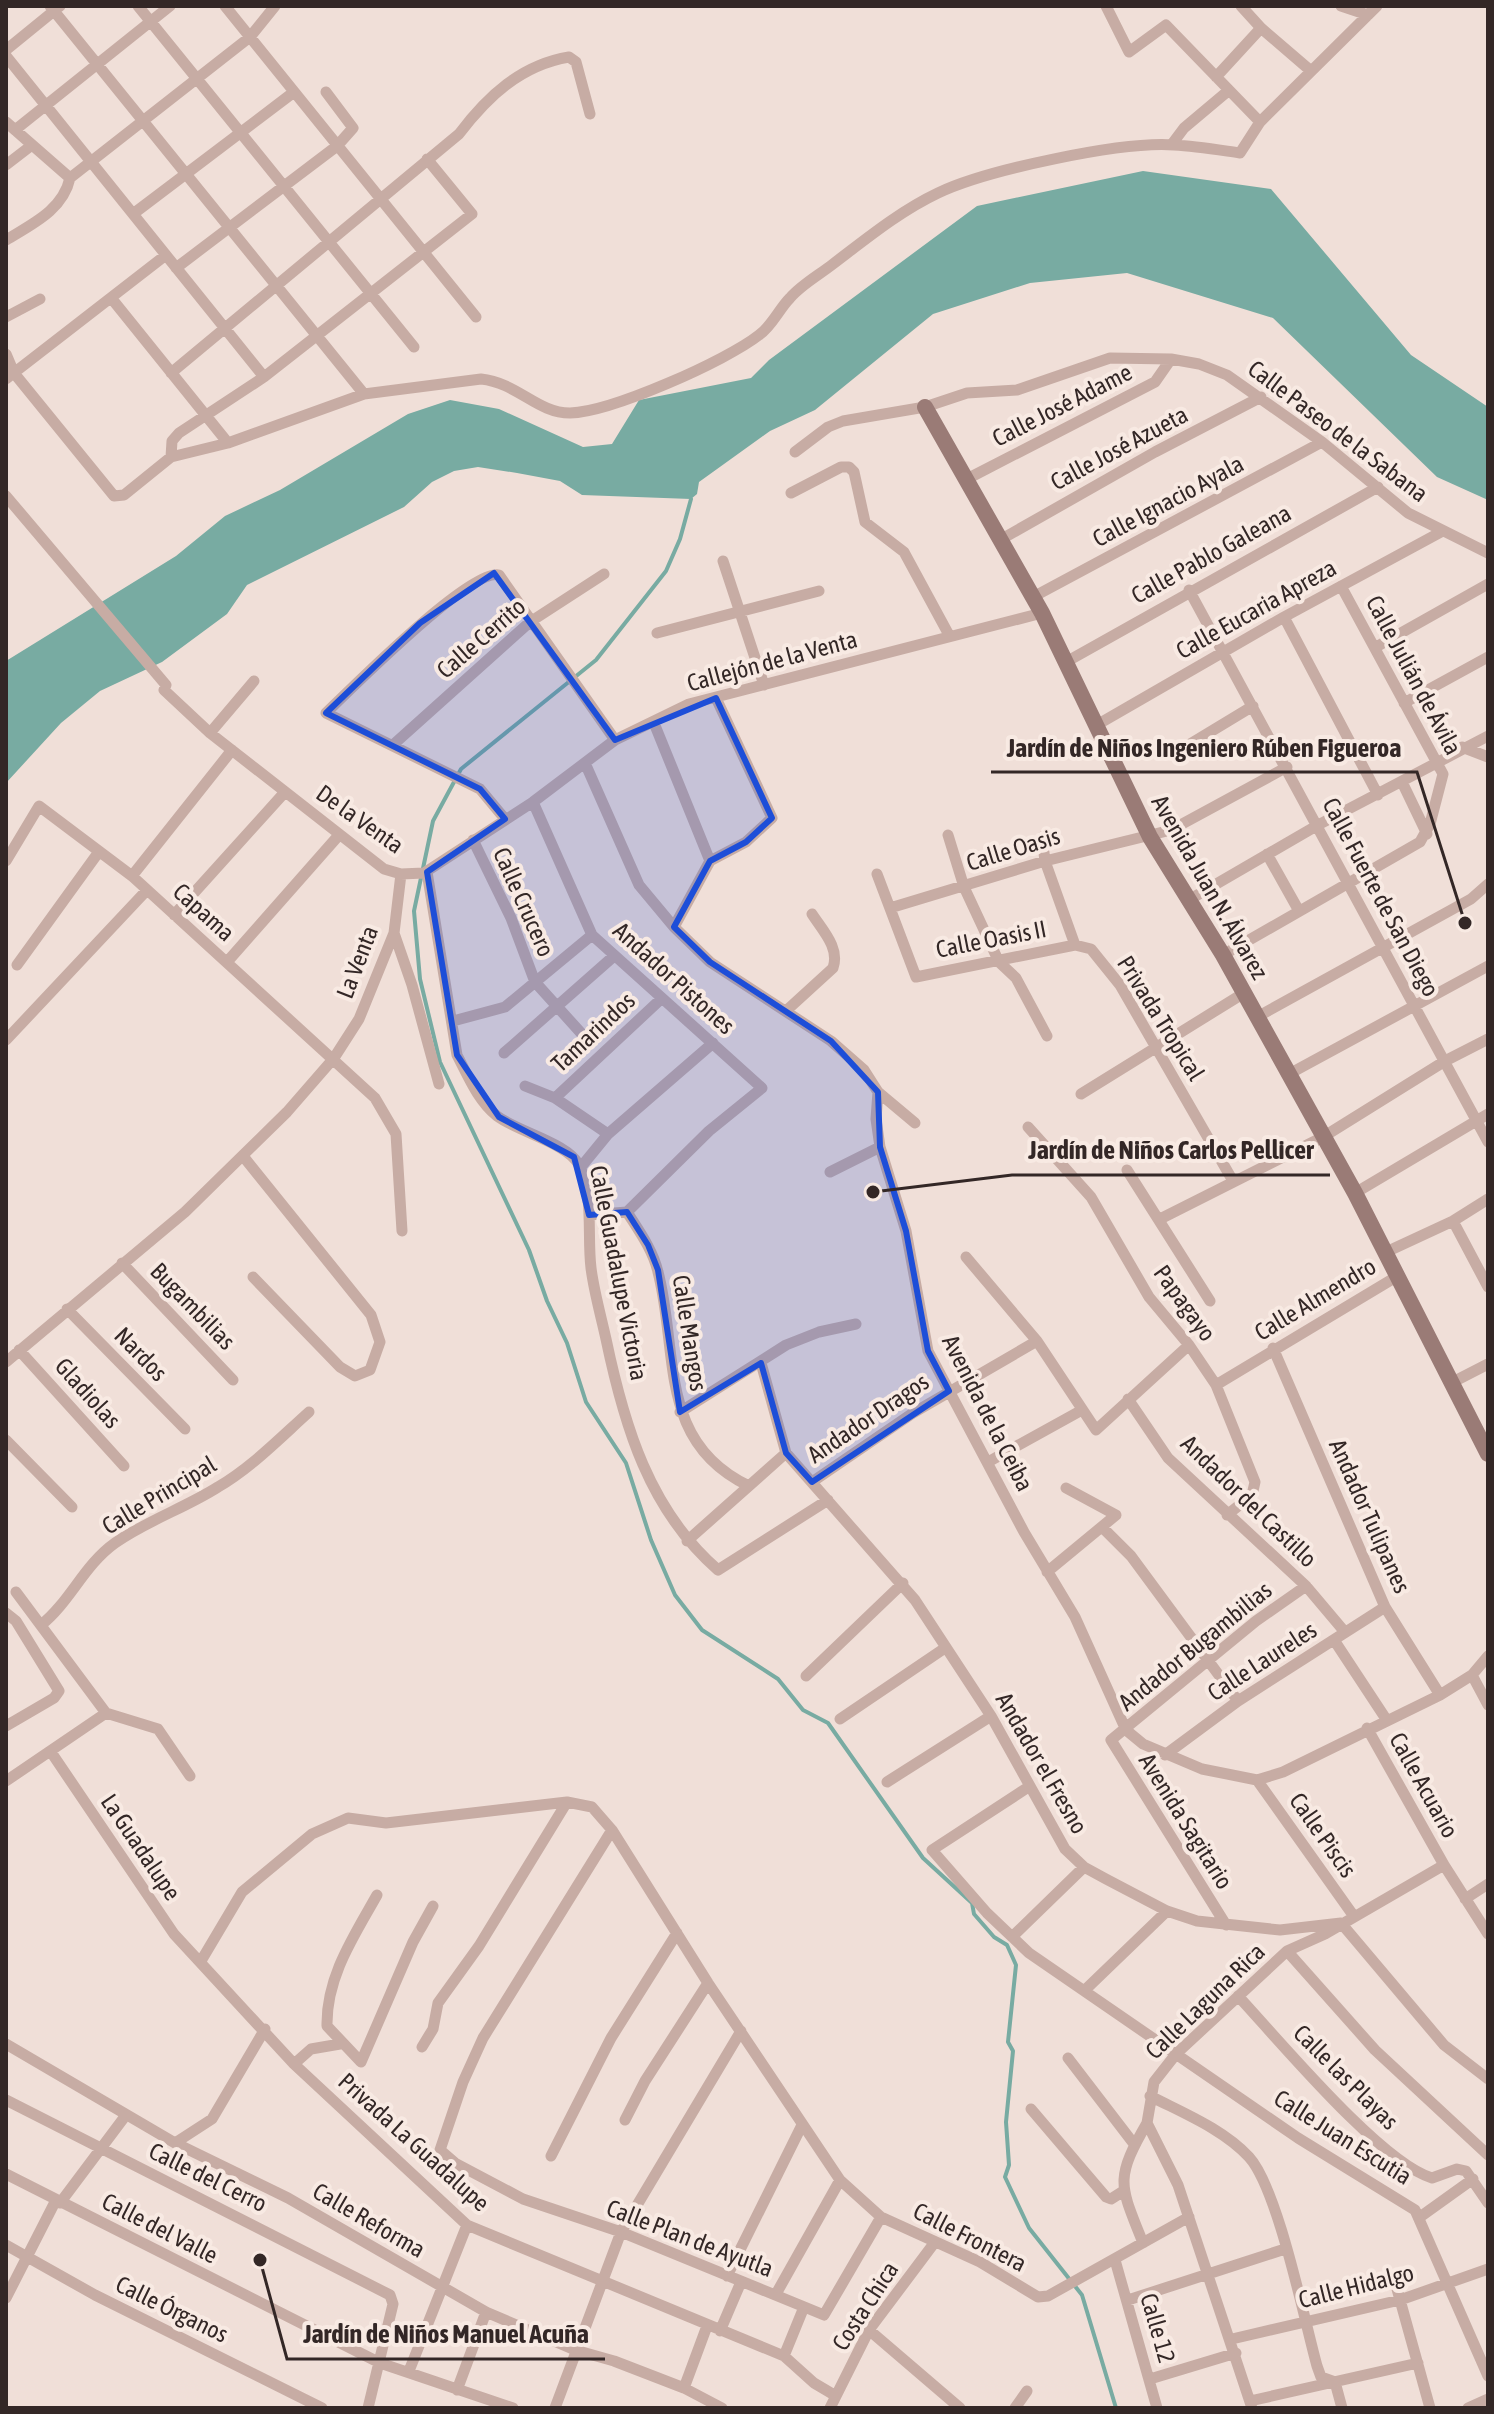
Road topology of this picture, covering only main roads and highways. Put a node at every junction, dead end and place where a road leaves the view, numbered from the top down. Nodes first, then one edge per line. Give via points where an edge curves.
1 (925, 407) road end
2 (1483, 1432) edge
3 (1488, 1454) edge

1 - 2 main road, Avenida Juan N. Álvarez via 1042,613 1150,837 1223,955 1355,1193 1451,1383
2 - 3 main road, Avenida Juan N. Álvarez

